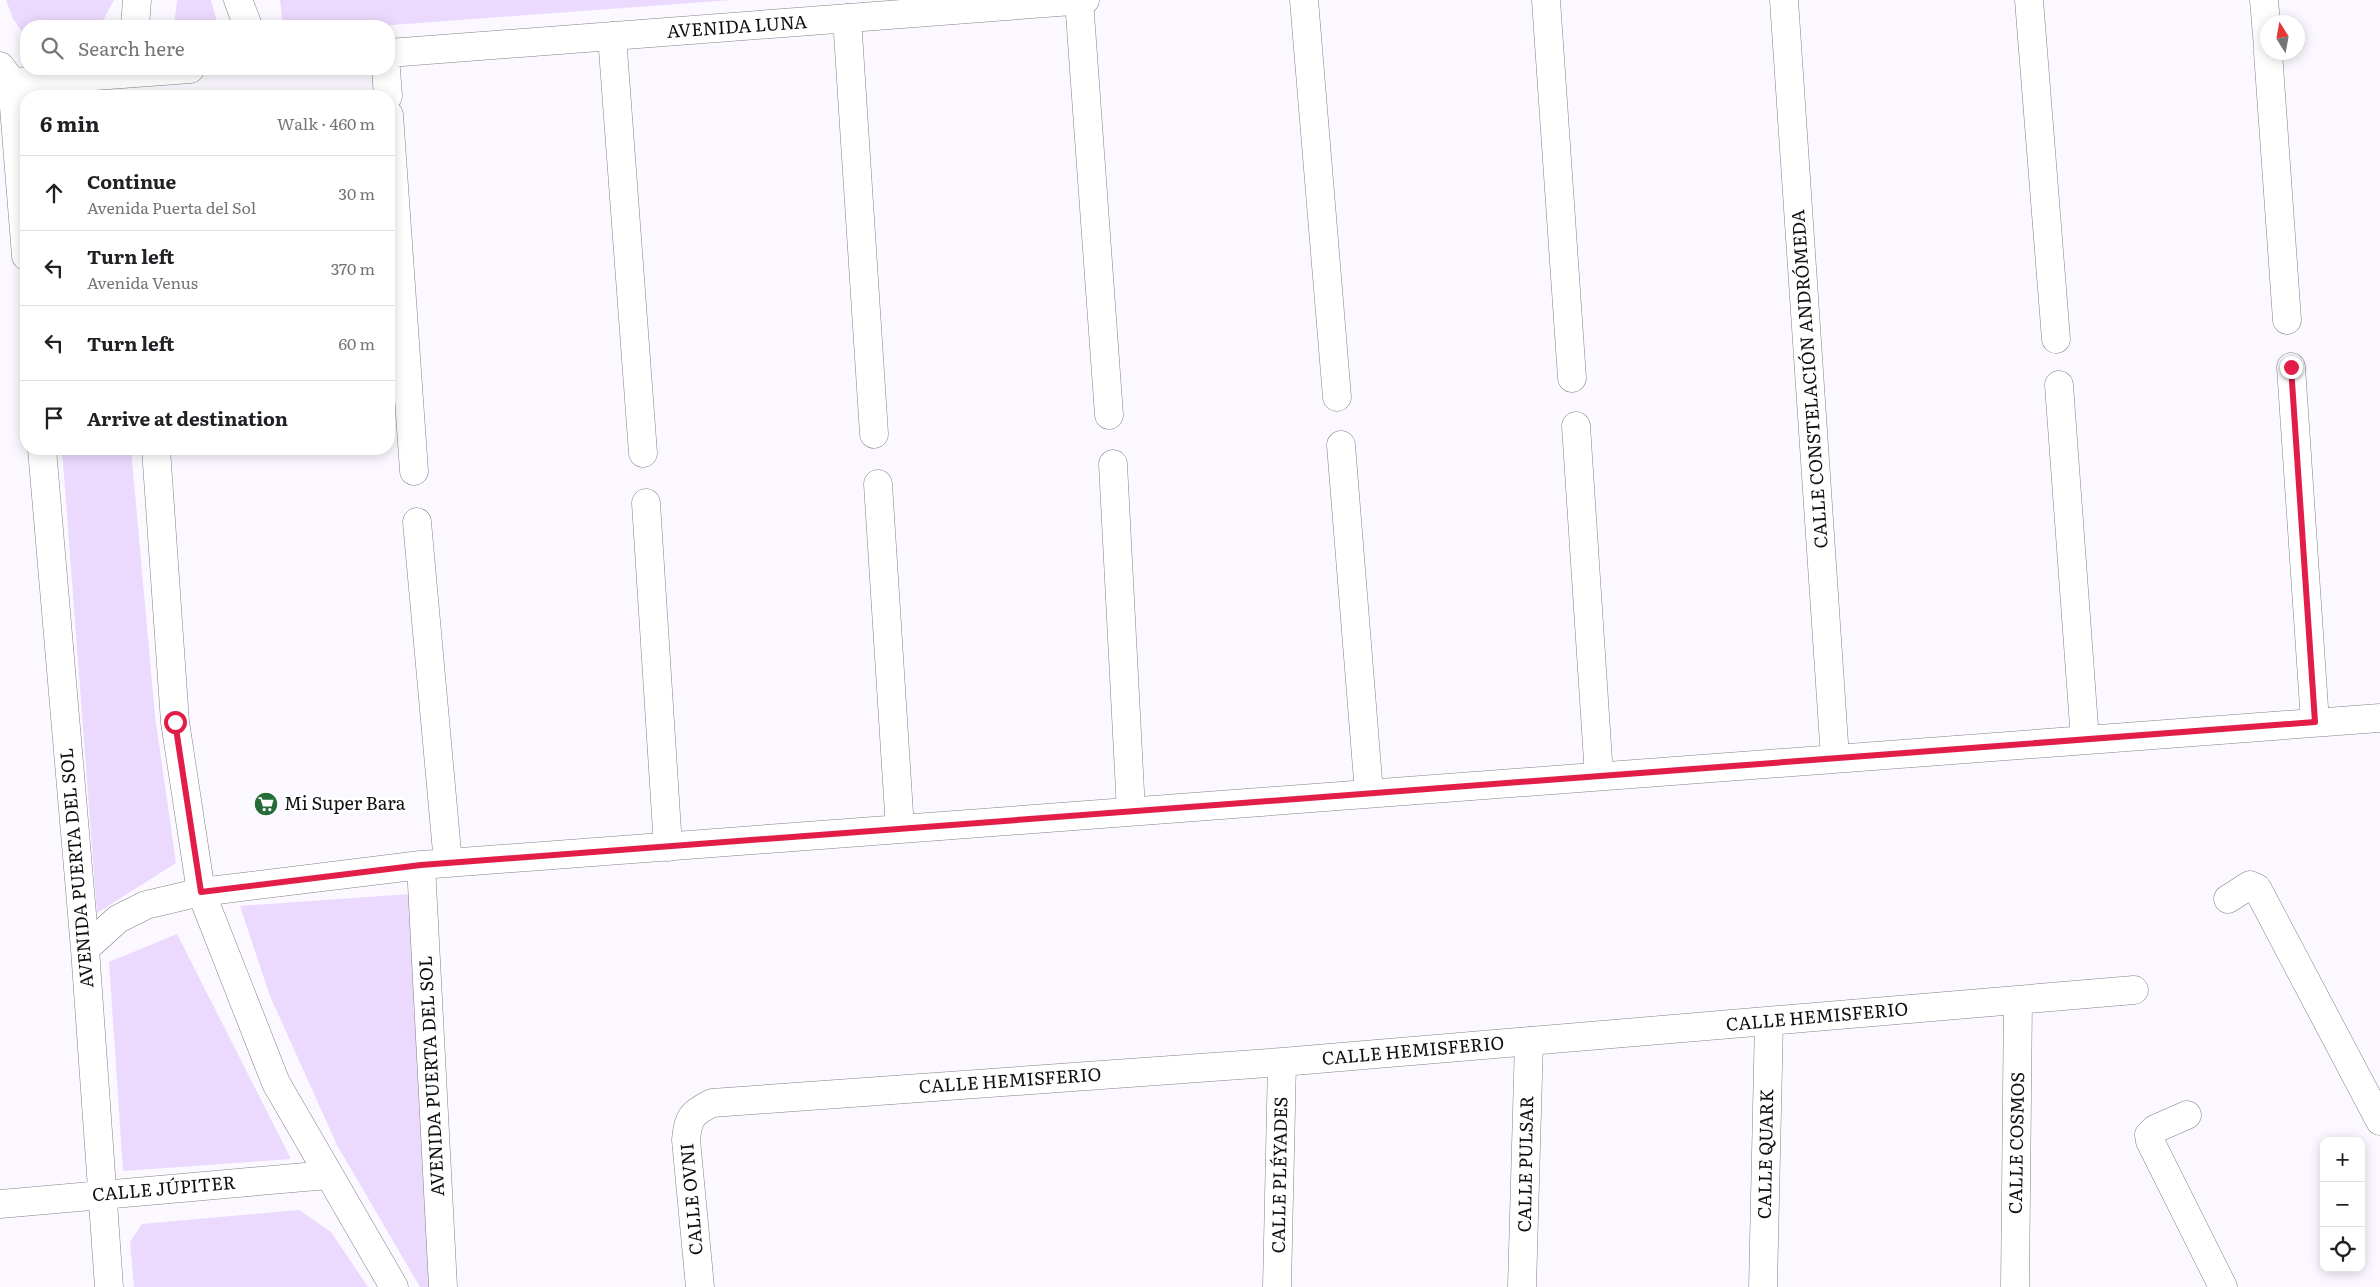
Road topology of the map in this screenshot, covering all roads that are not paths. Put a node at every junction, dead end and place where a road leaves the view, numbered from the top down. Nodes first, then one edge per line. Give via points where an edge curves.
1 (137, 0) edge
2 (238, 0) edge
3 (1079, 0) edge
4 (1085, 0) edge
5 (1304, 0) edge
6 (1546, 0) edge
7 (1784, 0) edge
8 (2028, 0) edge
9 (2264, 0) edge
10 (967, 5) edge
11 (2265, 15) edge
12 (847, 18) junction
13 (135, 20) edge
14 (246, 20) edge
15 (612, 36) junction
16 (395, 54) edge
17 (2269, 60) edge
18 (157, 75) edge
19 (386, 75) edge
20 (4, 77) edge
21 (130, 80) edge
22 (388, 90) edge
23 (395, 200) edge
24 (20, 207) edge
25 (2287, 320) dead end
26 (2056, 339) dead end
27 (2291, 367) dead end
28 (1572, 378) dead end
29 (2059, 385) dead end
30 (1337, 397) dead end
31 (1110, 415) dead end
32 (1576, 426) dead end
33 (874, 434) dead end
34 (1341, 445) dead end
35 (643, 453) dead end
36 (43, 455) edge
37 (156, 455) edge
38 (1113, 464) dead end
39 (414, 471) dead end
40 (878, 484) dead end
41 (646, 503) dead end
42 (418, 522) dead end
43 (2380, 718) edge
44 (2315, 722) junction
45 (2086, 740) junction
46 (1836, 758) junction
47 (1598, 776) junction
48 (1369, 793) junction
49 (1131, 812) junction
50 (900, 829) junction
51 (668, 847) junction
52 (448, 863) junction
53 (421, 865) junction
54 (201, 892) junction
55 (2228, 900) dead end
56 (85, 949) junction
57 (2134, 990) dead end
58 (2018, 1000) junction
59 (1769, 1021) junction
60 (1529, 1041) junction
61 (1282, 1062) junction
62 (694, 1112) joint
63 (2187, 1115) dead end
64 (2380, 1121) edge
65 (328, 1175) junction
66 (101, 1194) junction
67 (0, 1204) edge
68 (109, 1287) edge
69 (394, 1287) edge
70 (443, 1287) edge
71 (700, 1287) edge
72 (1277, 1287) edge
73 (1522, 1287) edge
74 (1763, 1287) edge
75 (2015, 1287) edge
76 (2223, 1287) edge

1 - 13 street
2 - 14 street
3 - 4 street, AVENIDA LUNA
3 - 10 street, AVENIDA LUNA
3 - 31 street
5 - 30 street
6 - 28 street
7 - 46 street, CALLE CONSTELACIÓN ANDRÓMEDA
8 - 26 street
9 - 11 street
10 - 12 street, AVENIDA LUNA
12 - 15 street, AVENIDA LUNA
12 - 33 street
15 - 16 street, AVENIDA LUNA
15 - 35 street
17 - 25 street
18 - 21 street
19 - 22 street
20 - 21 street
20 - 24 street
23 - 39 street
27 - 44 street
29 - 45 street
32 - 47 street
34 - 48 street
36 - 56 street, AVENIDA PUERTA DEL SOL
37 - 54 street via 175,722
38 - 49 street
40 - 50 street
41 - 51 street
42 - 52 street
43 - 44 street
44 - 45 street
45 - 46 street
46 - 47 street
47 - 48 street
48 - 49 street
49 - 50 street
50 - 51 street
51 - 52 street
52 - 53 street
53 - 54 street
53 - 70 street, AVENIDA PUERTA DEL SOL
54 - 56 street via 131,911 107,926
54 - 65 street via 276,1083
55 - 64 street via 2250,885 2257,888
56 - 66 street, AVENIDA PUERTA DEL SOL
57 - 58 street, CALLE HEMISFERIO
58 - 59 street, CALLE HEMISFERIO
58 - 75 street, CALLE COSMOS
59 - 60 street, CALLE HEMISFERIO
59 - 74 street, CALLE QUARK
60 - 61 street, CALLE HEMISFERIO
60 - 73 street, CALLE PULSAR
61 - 62 street, CALLE HEMISFERIO via 732,1100 712,1103
61 - 72 street, CALLE PLÉYADES
62 - 71 street, CALLE OVNI via 687,1125 686,1140
63 - 76 street via 2155,1129 2149,1136
65 - 66 street, CALLE JÚPITER
65 - 69 street
66 - 67 street, CALLE JÚPITER
66 - 68 street, AVENIDA PUERTA DEL SOL

